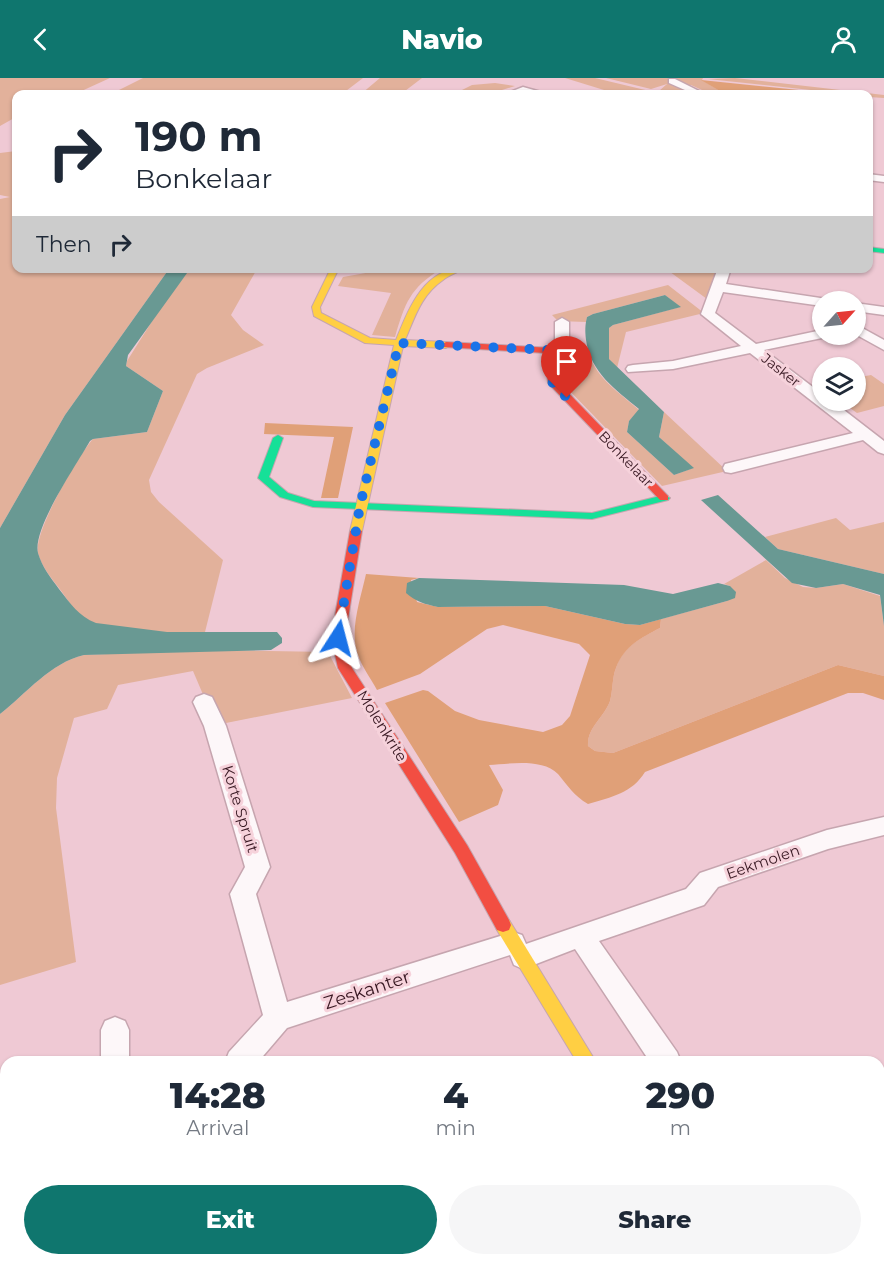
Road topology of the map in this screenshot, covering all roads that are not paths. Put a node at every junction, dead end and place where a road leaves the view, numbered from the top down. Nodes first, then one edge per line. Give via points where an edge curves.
1 (672, 81) dead end
2 (691, 90) edge
3 (332, 273) edge
4 (449, 273) edge
5 (723, 273) edge
6 (717, 287) junction
7 (812, 301) edge
8 (866, 309) edge
9 (884, 311) edge
10 (562, 322) dead end
11 (866, 335) edge
12 (812, 336) edge
13 (399, 343) junction
14 (884, 346) edge
15 (754, 349) junction
16 (550, 350) junction
17 (633, 369) dead end
18 (865, 435) junction
19 (278, 438) dead end
20 (884, 449) edge
21 (731, 468) dead end
22 (360, 506) junction
23 (204, 702) dead end
24 (884, 826) edge
25 (581, 936) junction
26 (518, 950) junction
27 (278, 1018) junction
28 (115, 1030) dead end
29 (115, 1056) edge
30 (244, 1056) edge
31 (582, 1056) edge
32 (663, 1056) edge

1 - 2 street
3 - 13 street via 315,307 317,314 368,341
4 - 13 street, Molenkrite via 427,288 417,301
5 - 6 street, Jasker
6 - 7 street
6 - 15 street, Jasker via 708,314
8 - 9 street
10 - 16 street via 562,345
11 - 14 street
12 - 15 street
13 - 16 street
13 - 22 street, Molenkrite
15 - 17 street, Jasker
15 - 18 street, Jasker
16 - 22 street, Bonkelaar via 551,381 665,499 592,516
18 - 20 street, Jasker
18 - 21 street
19 - 22 street via 262,478 284,495 312,504
22 - 26 street, Molenkrite via 338,638 345,668 461,849
23 - 27 street, Korte Spruit via 258,867 243,894
24 - 25 street, Eekmolen via 827,840 709,880 695,897
25 - 26 street, Eekmolen
25 - 32 street
26 - 27 street, Zeskanter
26 - 31 street, Molenkrite
27 - 30 street
28 - 29 street

